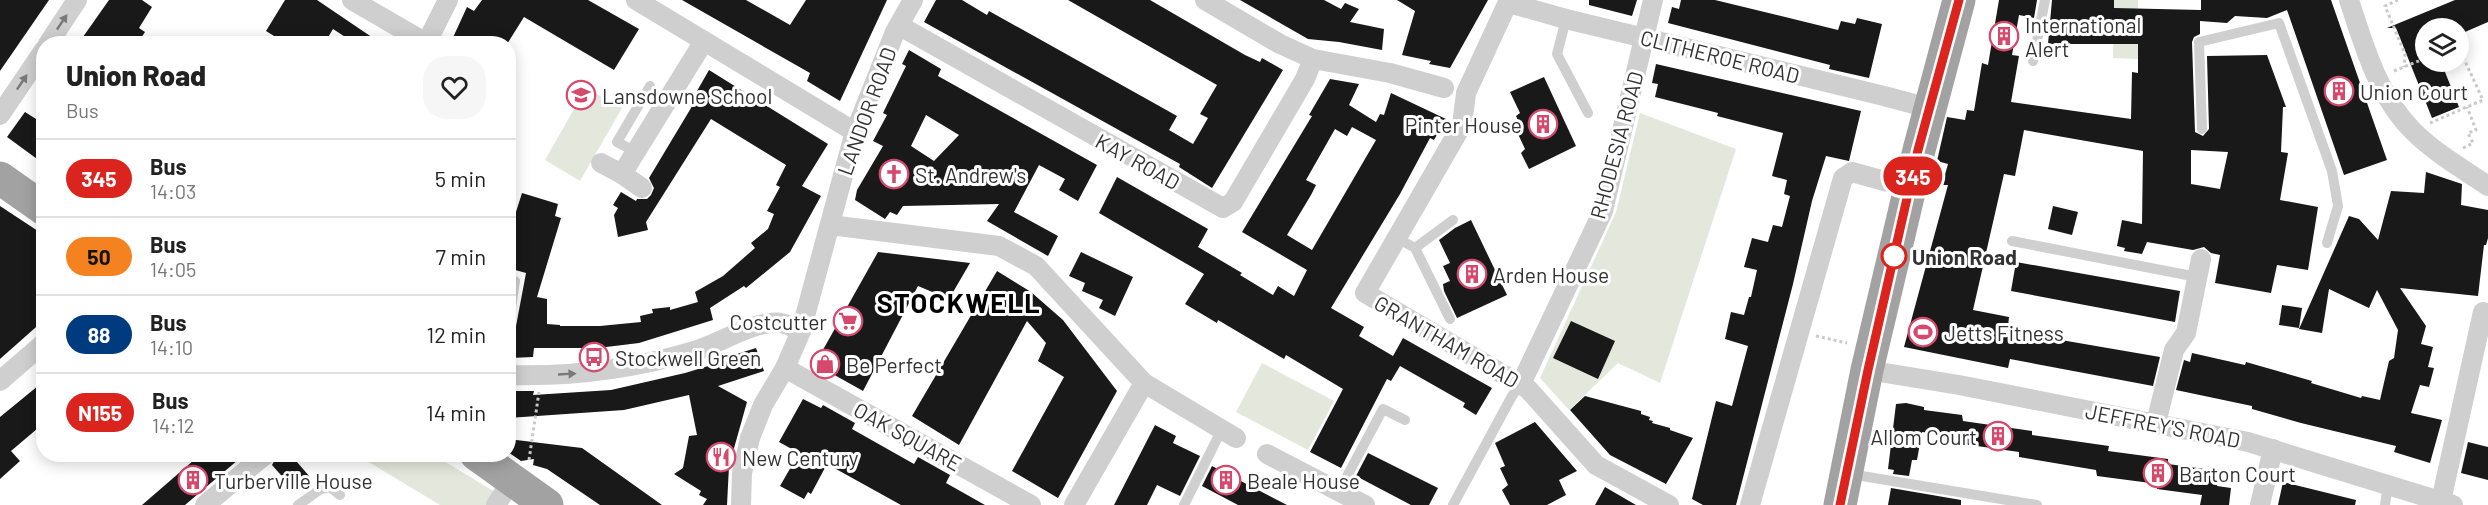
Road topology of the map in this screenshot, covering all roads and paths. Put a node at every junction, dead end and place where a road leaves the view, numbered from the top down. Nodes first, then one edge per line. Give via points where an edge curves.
1 (77, 0) edge
2 (352, 0) edge
3 (448, 0) edge
4 (636, 0) edge
5 (913, 0) edge
6 (1205, 0) edge
7 (1653, 0) edge
8 (1959, 0) edge
9 (2045, 0) edge
10 (2349, 0) edge
11 (2398, 0) edge
12 (1509, 1) edge
13 (2258, 17) dead end
14 (1566, 19) junction
15 (900, 26) junction
16 (2247, 30) junction
17 (53, 36) edge
18 (414, 36) edge
19 (430, 36) edge
20 (1644, 38) junction
21 (704, 41) junction
22 (1312, 59) junction
23 (2033, 61) dead end
24 (36, 62) edge
25 (2415, 62) edge
26 (2404, 67) junction
27 (2469, 70) edge
28 (2391, 73) dead end
29 (650, 86) dead end
30 (1444, 88) dead end
31 (2467, 107) junction
32 (1930, 112) junction
33 (1588, 113) dead end
34 (0, 114) edge
35 (2426, 125) dead end
36 (2202, 129) dead end
37 (855, 132) junction
38 (2459, 150) dead end
39 (636, 152) junction
40 (601, 163) dead end
41 (622, 174) junction
42 (0, 178) edge
43 (2488, 186) edge
44 (642, 188) dead end
45 (1910, 188) junction
46 (36, 203) edge
47 (1453, 220) dead end
48 (830, 225) junction
49 (1396, 238) junction
50 (2012, 241) dead end
51 (2327, 243) dead end
52 (1415, 248) junction
53 (2199, 268) joint
54 (2483, 312) dead end
55 (1450, 319) dead end
56 (801, 331) junction
57 (1799, 332) junction
58 (36, 350) edge
59 (1870, 360) junction
60 (785, 368) junction
61 (516, 375) edge
62 (541, 376) junction
63 (0, 381) edge
64 (1144, 383) junction
65 (1521, 384) junction
66 (1405, 420) dead end
67 (2156, 423) junction
68 (1229, 434) joint
69 (2273, 449) junction
70 (1267, 454) dead end
71 (256, 462) edge
72 (485, 462) edge
73 (1846, 473) junction
74 (511, 484) edge
75 (2388, 484) junction
76 (1339, 491) junction
77 (340, 495) dead end
78 (2447, 503) edge
79 (205, 505) edge
80 (298, 505) edge
81 (547, 505) edge
82 (741, 505) edge
83 (1031, 505) edge
84 (1074, 505) edge
85 (1184, 505) edge
86 (1365, 505) edge
87 (1454, 505) edge
88 (1669, 505) edge
89 (1750, 505) edge
90 (1840, 505) edge
91 (2037, 505) edge
92 (2260, 505) edge
93 (2385, 505) edge

17 -> 1 street
2 - 18 street
3 - 19 street
4 - 21 street
5 - 15 street, LANDOR ROAD
6 - 22 street
7 - 20 street, RHODESIA ROAD
8 - 32 highway
9 - 23 lane
10 - 43 street via 2377,79 2404,120 2419,136
11 - 26 path via 2385,6 2405,54
12 - 14 street, CLITHEROE ROAD
12 - 49 street, GRANTHAM ROAD via 1466,93 1462,125
13 - 16 lane
14 - 20 street, CLITHEROE ROAD
14 - 33 lane via 1557,54
15 - 22 street, KAY ROAD via 1223,208 1233,202 1305,79
15 - 37 street, LANDOR ROAD
16 - 36 lane via 2199,42
16 - 51 lane via 2279,23 2332,171 2338,206
20 - 32 street, CLITHEROE ROAD via 1892,98
20 - 65 street, RHODESIA ROAD via 1603,211
21 - 37 street
21 - 39 street
22 - 30 street via 1390,73
34 -> 24 street
25 - 26 path
26 - 28 path
27 - 31 path via 2483,100
29 - 39 lane via 616,142
31 - 35 path
31 - 38 path via 2476,130 2468,133 2473,143
32 - 45 highway
37 - 48 street, LANDOR ROAD
39 - 41 street
40 - 41 street
41 - 44 street
42 - 46 highway
45 - 57 street via 1852,172 1843,178
45 - 59 highway
47 - 52 lane
48 - 56 street
48 - 64 street via 999,246 1036,266
49 - 52 lane
49 - 65 street, GRANTHAM ROAD via 1365,293
50 - 53 lane
52 - 55 lane
53 - 67 street via 2186,333 2174,350
54 - 78 street
56 - 60 street
62 -> 56 street via 634,367 698,350 768,323 781,322
57 - 59 path
57 - 89 street
58 - 63 street
59 - 67 street, JEFFREY'S ROAD
59 - 73 highway
60 - 82 street via 763,405 750,438 742,472
60 - 83 street, OAK SQUARE
61 - 62 street
62 - 74 path via 529,460
64 - 68 street
64 - 84 street
65 - 87 lane
65 - 88 street, GRANTHAM ROAD via 1596,465
66 - 76 lane via 1383,409
67 - 69 street, JEFFREY'S ROAD
68 - 85 lane
69 - 75 street, JEFFREY'S ROAD
69 - 92 street
70 - 76 street
71 - 79 street
72 - 74 highway
73 - 90 highway
73 - 91 lane
74 - 81 highway
75 - 78 street, JEFFREY'S ROAD
75 - 93 lane
76 - 86 street
77 - 80 lane via 330,488 321,489

